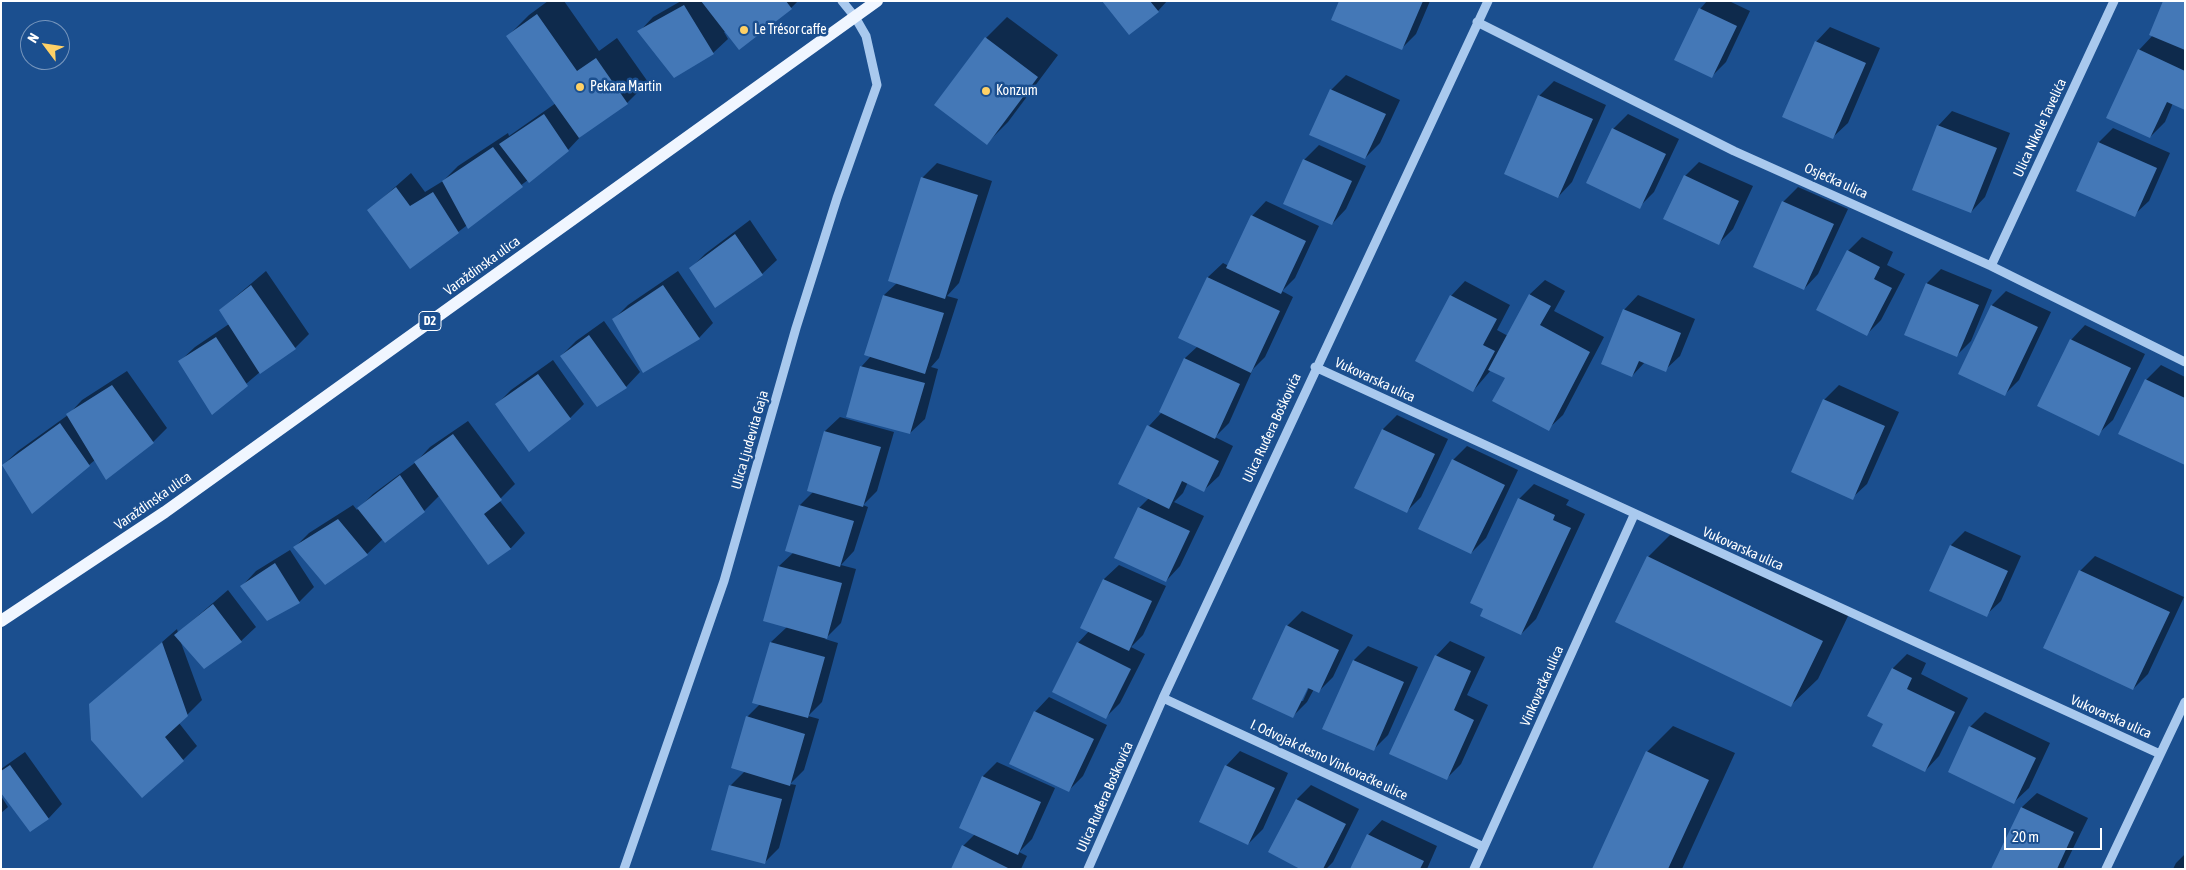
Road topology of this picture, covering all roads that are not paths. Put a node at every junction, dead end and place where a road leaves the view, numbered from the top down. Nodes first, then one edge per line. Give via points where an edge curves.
1 (842, 1) edge
2 (877, 1) edge
3 (1488, 1) edge
4 (2114, 1) edge
5 (856, 17) junction
6 (1478, 22) junction
7 (1991, 266) junction
8 (2185, 362) edge
9 (1315, 367) junction
10 (1634, 515) junction
11 (1, 621) edge
12 (1163, 698) junction
13 (2185, 702) edge
14 (2160, 754) junction
15 (1484, 847) junction
16 (624, 869) edge
17 (1088, 869) edge
18 (1474, 869) edge
19 (2106, 869) edge

1 - 5 street, Ulica Ljudevita Gaja
2 - 5 main road, D2
3 - 6 street, Ulica Ruđera Boškovića
4 - 7 street, Ulica Nikole Tavelića
5 - 11 main road, Varaždinska ulica / D2 via 165,512
5 - 16 street, Ulica Ljudevita Gaja via 866,36 877,85 796,328 724,581
6 - 7 street, Osječka ulica via 1734,151
6 - 9 street, Ulica Ruđera Boškovića
7 - 8 street, Osječka ulica
9 - 10 street, Vukovarska ulica
9 - 12 street, Ulica Ruđera Boškovića
10 - 14 street, Vukovarska ulica
10 - 15 street, Vinkovačka ulica
12 - 15 street, I. Odvojak desno Vinkovačke ulice
12 - 17 street, Ulica Ruđera Boškovića
13 - 14 street
14 - 19 street
15 - 18 street, Vinkovačka ulica

